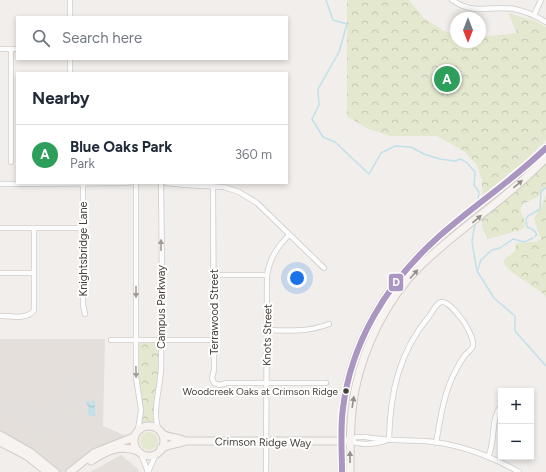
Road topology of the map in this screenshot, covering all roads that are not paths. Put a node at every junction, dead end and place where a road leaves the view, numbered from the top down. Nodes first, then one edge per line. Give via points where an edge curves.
1 (70, 0) edge
2 (452, 0) edge
3 (541, 0) edge
4 (534, 15) junction
5 (70, 16) edge
6 (546, 22) edge
7 (0, 49) edge
8 (11, 49) junction
9 (16, 49) edge
10 (70, 60) edge
11 (70, 72) edge
12 (546, 148) edge
13 (546, 158) edge
14 (10, 162) dead end
15 (0, 184) edge
16 (16, 184) edge
17 (83, 184) edge
18 (136, 184) edge
19 (161, 184) edge
20 (176, 184) edge
21 (213, 186) junction
22 (0, 228) edge
23 (34, 228) junction
24 (83, 228) junction
25 (289, 235) junction
26 (324, 268) dead end
27 (0, 273) edge
28 (34, 273) junction
29 (214, 275) junction
30 (268, 275) junction
31 (85, 314) dead end
32 (0, 316) edge
33 (329, 324) dead end
34 (268, 330) junction
35 (111, 340) dead end
36 (136, 340) junction
37 (162, 340) junction
38 (214, 340) junction
39 (326, 383) dead end
40 (266, 384) junction
41 (498, 411) edge
42 (160, 432) junction
43 (136, 434) junction
44 (0, 435) edge
45 (389, 440) junction
46 (185, 441) junction
47 (350, 441) junction
48 (0, 442) edge
49 (266, 442) junction
50 (342, 442) junction
51 (436, 443) junction
52 (159, 451) junction
53 (139, 453) junction
54 (488, 457) junction
55 (47, 472) edge
56 (55, 472) edge
57 (70, 472) edge
58 (76, 472) edge
59 (148, 472) edge
60 (266, 472) edge
61 (342, 472) edge
62 (350, 472) edge
63 (519, 472) edge

1 - 5 street
2 - 4 street via 467,8 514,9
3 - 4 street
4 - 6 street
7 - 8 street
8 - 9 street
8 - 14 street
10 - 11 street
12 - 50 main road via 524,169 434,241 394,284 361,342 350,375 343,408
47 -> 13 main road via 352,410 360,374 382,318 401,290 419,268
15 - 16 street
17 - 24 street, Knightsbridge Lane
18 -> 36 street
37 -> 19 street, Campus Parkway
20 - 21 street
21 - 25 street via 234,189 251,199
21 - 29 street, Terrawood Street
22 - 23 street
23 - 24 street
23 - 28 street
24 - 31 street, Knightsbridge Lane
25 - 26 street
25 - 30 street, Knots Street via 274,252
27 - 28 street
28 - 32 street via 32,313 26,316
29 - 30 street
29 - 38 street, Terrawood Street
30 - 34 street, Knots Street
33 - 34 street via 306,330
34 - 40 street, Knots Street
35 - 36 street
36 - 37 street
36 -> 43 street via 136,377 141,410
37 - 38 street
37 - 42 street, Campus Parkway via 161,378 156,411
38 - 40 street, Terrawood Street via 214,383
39 - 40 street
40 - 49 street, Knots Street
41 - 54 street
42 - 43 main road via 149,426 141,428
42 - 46 main road, Crimson Ridge Way via 170,438
42 - 52 main road via 164,441
43 - 53 main road via 134,445
43 - 57 main road via 94,453
44 - 56 main road via 30,452
45 - 47 street via 358,444
45 - 51 street
45 - 51 street via 392,399 404,356 425,321 442,302 446,303 466,325 474,345 452,378
46 - 49 main road, Crimson Ridge Way
46 - 52 main road, Crimson Ridge Way
47 - 50 main road, Crimson Ridge Way
62 -> 47 main road
48 - 55 main road via 27,456
49 - 50 main road, Crimson Ridge Way
49 - 60 street, Knots Street
50 - 61 main road
51 - 54 street
52 - 53 main road via 148,456
52 - 59 street
53 - 58 main road via 127,448 113,449
53 - 59 street
54 - 63 street

